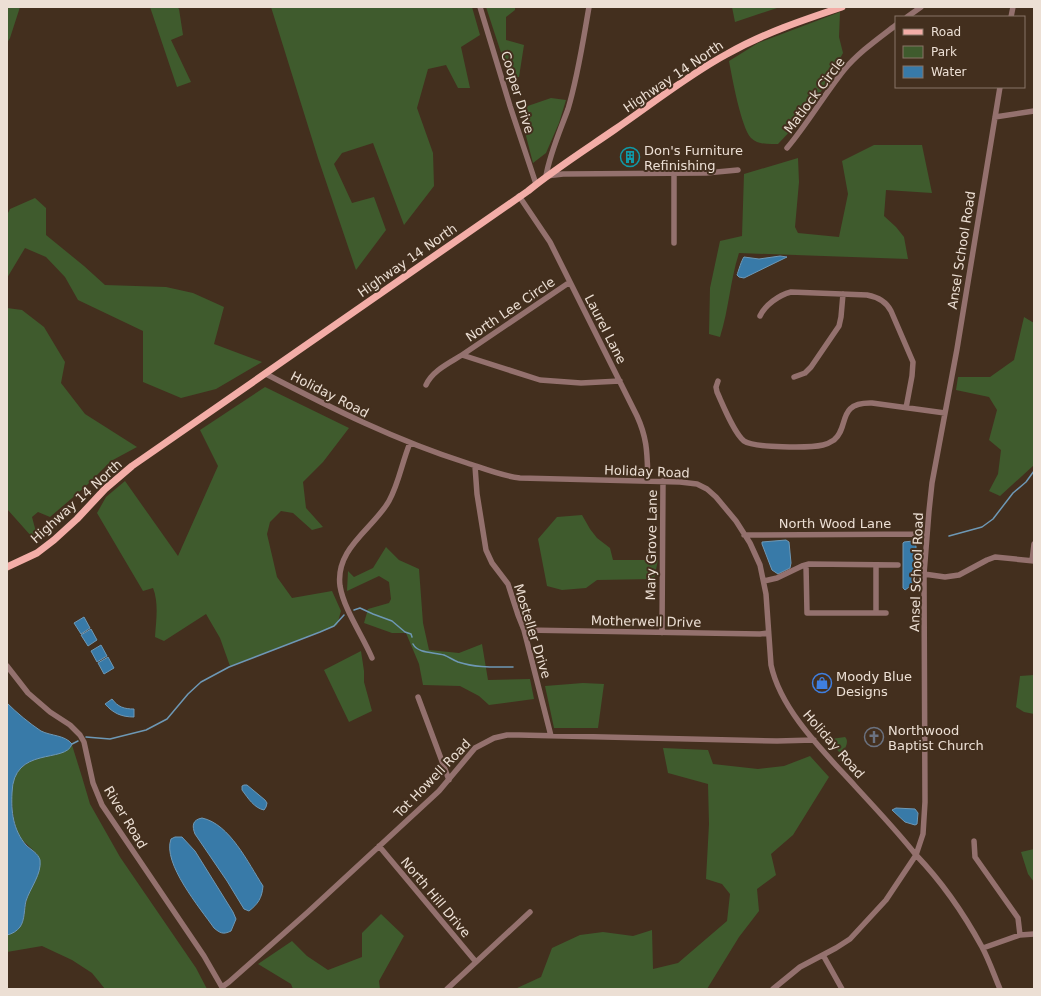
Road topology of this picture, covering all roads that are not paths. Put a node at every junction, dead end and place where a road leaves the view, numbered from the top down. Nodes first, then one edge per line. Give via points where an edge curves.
1 (480, 7) edge
2 (589, 7) edge
3 (842, 7) edge
4 (921, 7) edge
5 (908, 16) edge
6 (895, 26) edge
7 (1000, 88) edge
8 (1034, 111) edge
9 (995, 117) junction
10 (787, 148) dead end
11 (738, 170) dead end
12 (674, 173) junction
13 (546, 176) junction
14 (536, 184) junction
15 (519, 196) junction
16 (674, 243) dead end
17 (570, 282) junction
18 (842, 294) junction
19 (760, 316) dead end
20 (462, 355) junction
21 (266, 374) junction
22 (794, 377) dead end
23 (620, 381) junction
24 (718, 381) dead end
25 (426, 385) dead end
26 (906, 408) junction
27 (945, 414) junction
28 (410, 443) junction
29 (475, 466) junction
30 (648, 481) junction
31 (663, 481) junction
32 (926, 534) junction
33 (744, 535) junction
34 (1034, 544) edge
35 (1033, 561) edge
36 (806, 565) junction
37 (876, 565) junction
38 (898, 565) dead end
39 (7, 567) edge
40 (924, 574) junction
41 (764, 581) junction
42 (876, 613) junction
43 (886, 613) dead end
44 (524, 630) junction
45 (662, 633) junction
46 (768, 633) junction
47 (372, 658) dead end
48 (7, 666) edge
49 (418, 697) dead end
50 (551, 736) junction
51 (814, 740) junction
52 (449, 780) junction
53 (974, 841) dead end
54 (379, 846) junction
55 (916, 855) junction
56 (530, 912) dead end
57 (1034, 934) edge
58 (1020, 935) junction
59 (983, 948) junction
60 (824, 955) junction
61 (476, 962) junction
62 (222, 988) edge
63 (447, 989) edge
64 (772, 989) edge
65 (842, 989) edge
66 (1000, 989) edge

1 - 14 street, Cooper Drive
2 - 13 street via 573,91 548,162
3 - 13 main road, Highway 14 North via 778,29 727,54 698,71
4 - 5 street
6 - 10 street, Matlock Circle via 845,69
7 - 9 street, Ansel School Road
8 - 9 street
9 - 27 street, Ansel School Road
11 - 12 street
12 - 13 street
12 - 16 street
13 - 14 main road, Highway 14 North
14 - 15 main road, Highway 14 North
15 - 17 street, Laurel Lane via 550,242
15 - 21 main road, Highway 14 North
17 - 20 street, North Lee Circle
17 - 23 street, Laurel Lane
18 - 19 street via 788,293 769,304
18 - 22 street via 839,326 811,367 805,373
18 - 26 street via 875,297 889,308 913,362
20 - 23 street, North Lee Circle via 540,380 581,383
20 - 25 street, North Lee Circle via 433,375
21 - 28 street, Holiday Road via 363,423
21 - 39 main road, Highway 14 North via 120,476 38,553
23 - 30 street, Laurel Lane via 645,434
24 - 26 street via 717,392 737,432 744,441 754,445 824,445 836,438 847,413 855,406 866,403
26 - 27 street
27 - 32 street, Ansel School Road via 932,483
28 - 29 street, Holiday Road
28 - 47 street via 389,500 375,520 351,545 340,575 344,599
29 - 30 street, Holiday Road via 520,478
29 - 44 street, Mosteller Drive via 486,550 492,563 508,584
30 - 31 street, Holiday Road
31 - 33 street, Holiday Road via 691,483 707,489 726,508
31 - 45 street, Mary Grove Lane
32 - 33 street, North Wood Lane
32 - 40 street, Ansel School Road
33 - 41 street, Holiday Road via 757,557
34 - 35 street
35 - 40 street via 995,557 959,575 945,577
36 - 37 street
36 - 41 street
36 - 42 street via 807,613
37 - 38 street
37 - 42 street
40 - 55 street, Ansel School Road via 926,802 923,834
41 - 46 street, Holiday Road
42 - 43 street
44 - 45 street, Motherwell Drive
44 - 50 street, Mosteller Drive
45 - 46 street, Motherwell Drive
46 - 51 street, Holiday Road via 771,665 777,685 790,709
48 - 62 street, River Road via 39,704 80,735 102,805 203,955
49 - 52 street
50 - 51 street, Tot Howell Road
50 - 52 street, Tot Howell Road via 507,735 488,740 475,748
51 - 55 street, Holiday Road
52 - 54 street, Tot Howell Road
53 - 58 street via 975,857 1018,918
54 - 61 street, North Hill Drive
54 - 62 street, Tot Howell Road
55 - 59 street via 933,872
55 - 60 street, Ansel School Road via 872,917 850,939
56 - 61 street
57 - 58 street
58 - 59 street
59 - 66 street
60 - 64 street, Ansel School Road via 800,967
60 - 65 street
61 - 63 street

